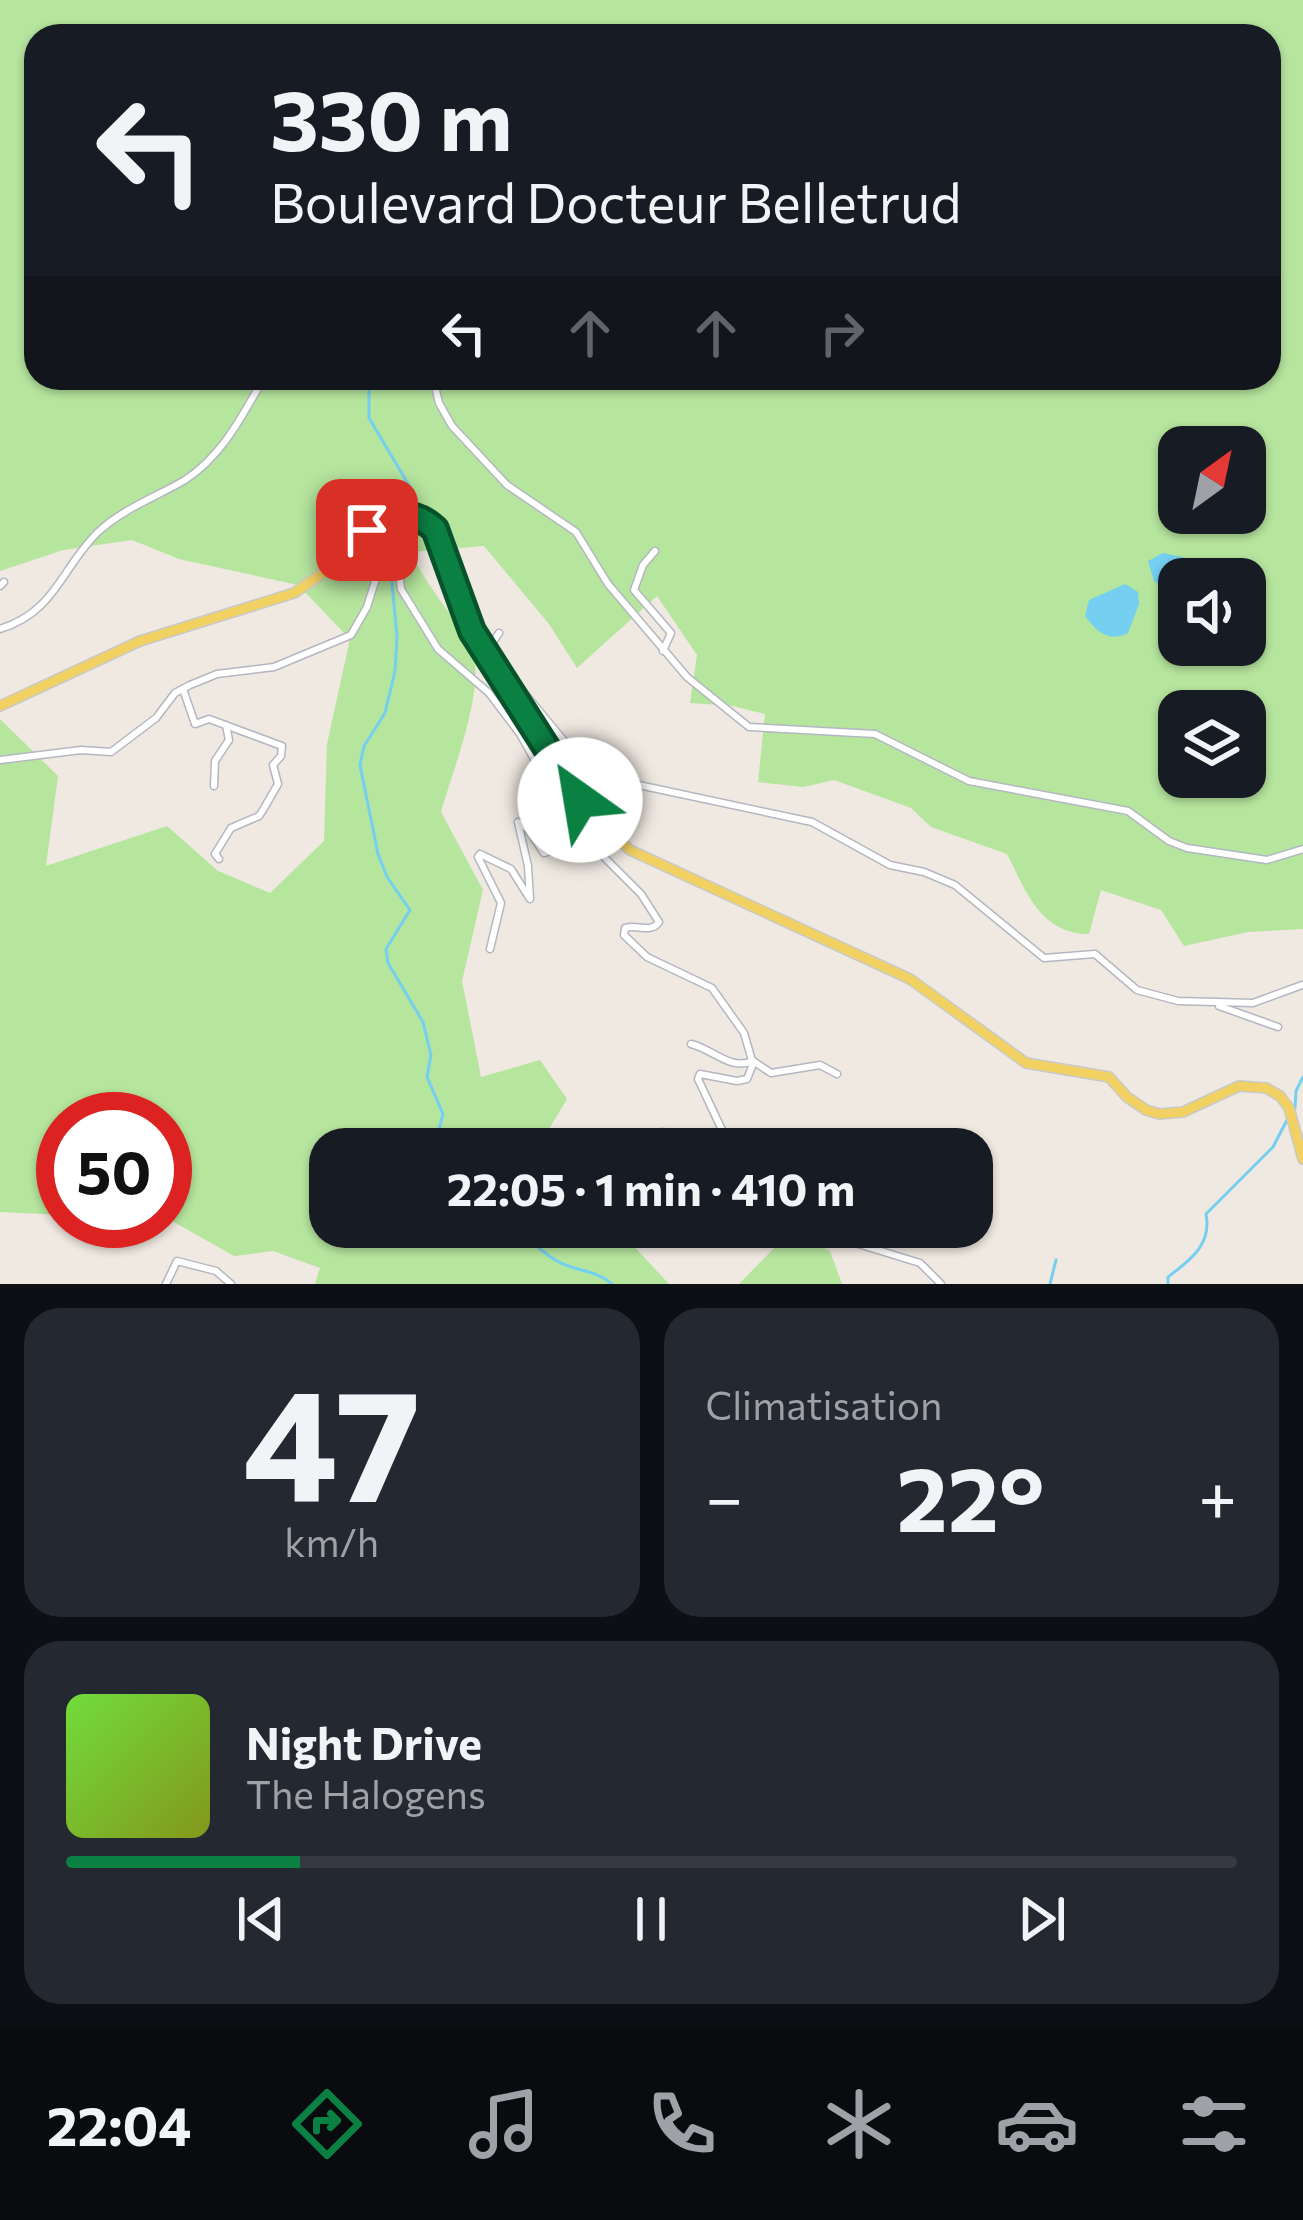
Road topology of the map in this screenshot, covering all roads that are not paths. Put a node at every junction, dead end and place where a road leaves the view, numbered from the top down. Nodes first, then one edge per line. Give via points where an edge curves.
1 (256, 390) edge
2 (436, 390) edge
3 (655, 551) dead end
4 (0, 628) edge
5 (499, 633) dead end
6 (663, 651) junction
7 (503, 677) junction
8 (183, 689) junction
9 (0, 706) edge
10 (226, 725) junction
11 (0, 760) edge
12 (214, 787) dead end
13 (553, 788) junction
14 (604, 828) junction
15 (588, 842) junction
16 (1303, 849) edge
17 (219, 859) dead end
18 (490, 949) dead end
19 (1302, 986) edge
20 (1213, 1002) junction
21 (1277, 1027) dead end
22 (691, 1044) dead end
23 (753, 1061) junction
24 (837, 1074) dead end
25 (721, 1128) edge
26 (1303, 1159) edge
27 (873, 1248) edge
28 (166, 1284) edge
29 (231, 1284) edge
30 (941, 1284) edge

1 - 4 street via 215,456 106,526 37,612
2 - 6 street via 452,426 507,485 576,532
3 - 6 street via 634,590 670,633
5 - 7 street via 491,645
6 - 16 street via 753,728 875,734 969,782 1128,811 1187,848 1268,860
7 - 9 main road via 463,614 441,539 427,522 402,514 379,520 294,593 140,641
7 - 14 main road
7 - 20 street via 518,684 564,741 620,781 812,822 884,862 955,885 1043,958 1091,952 1153,996
8 - 10 street via 195,724
8 - 11 street via 112,752
8 - 13 street via 217,674 274,667 351,635 377,575 399,573 438,649 489,693
10 - 12 street
10 - 17 street via 282,746 273,764 275,791 259,817 224,835
13 - 14 street
13 - 15 street
14 - 26 main road via 657,866 910,979 1026,1063 1102,1074 1159,1114 1183,1112 1239,1086 1266,1088 1293,1116
15 - 18 street via 537,810 544,853 518,822 530,899 511,869 480,854 501,903
15 - 23 street via 659,922 625,928 624,935 647,957 712,988
19 - 20 street via 1253,1003
20 - 21 street
22 - 23 street via 730,1064
23 - 24 street via 771,1073 820,1065
23 - 25 street via 741,1082 700,1073
27 - 30 street via 920,1263
28 - 29 street via 177,1261 216,1271

